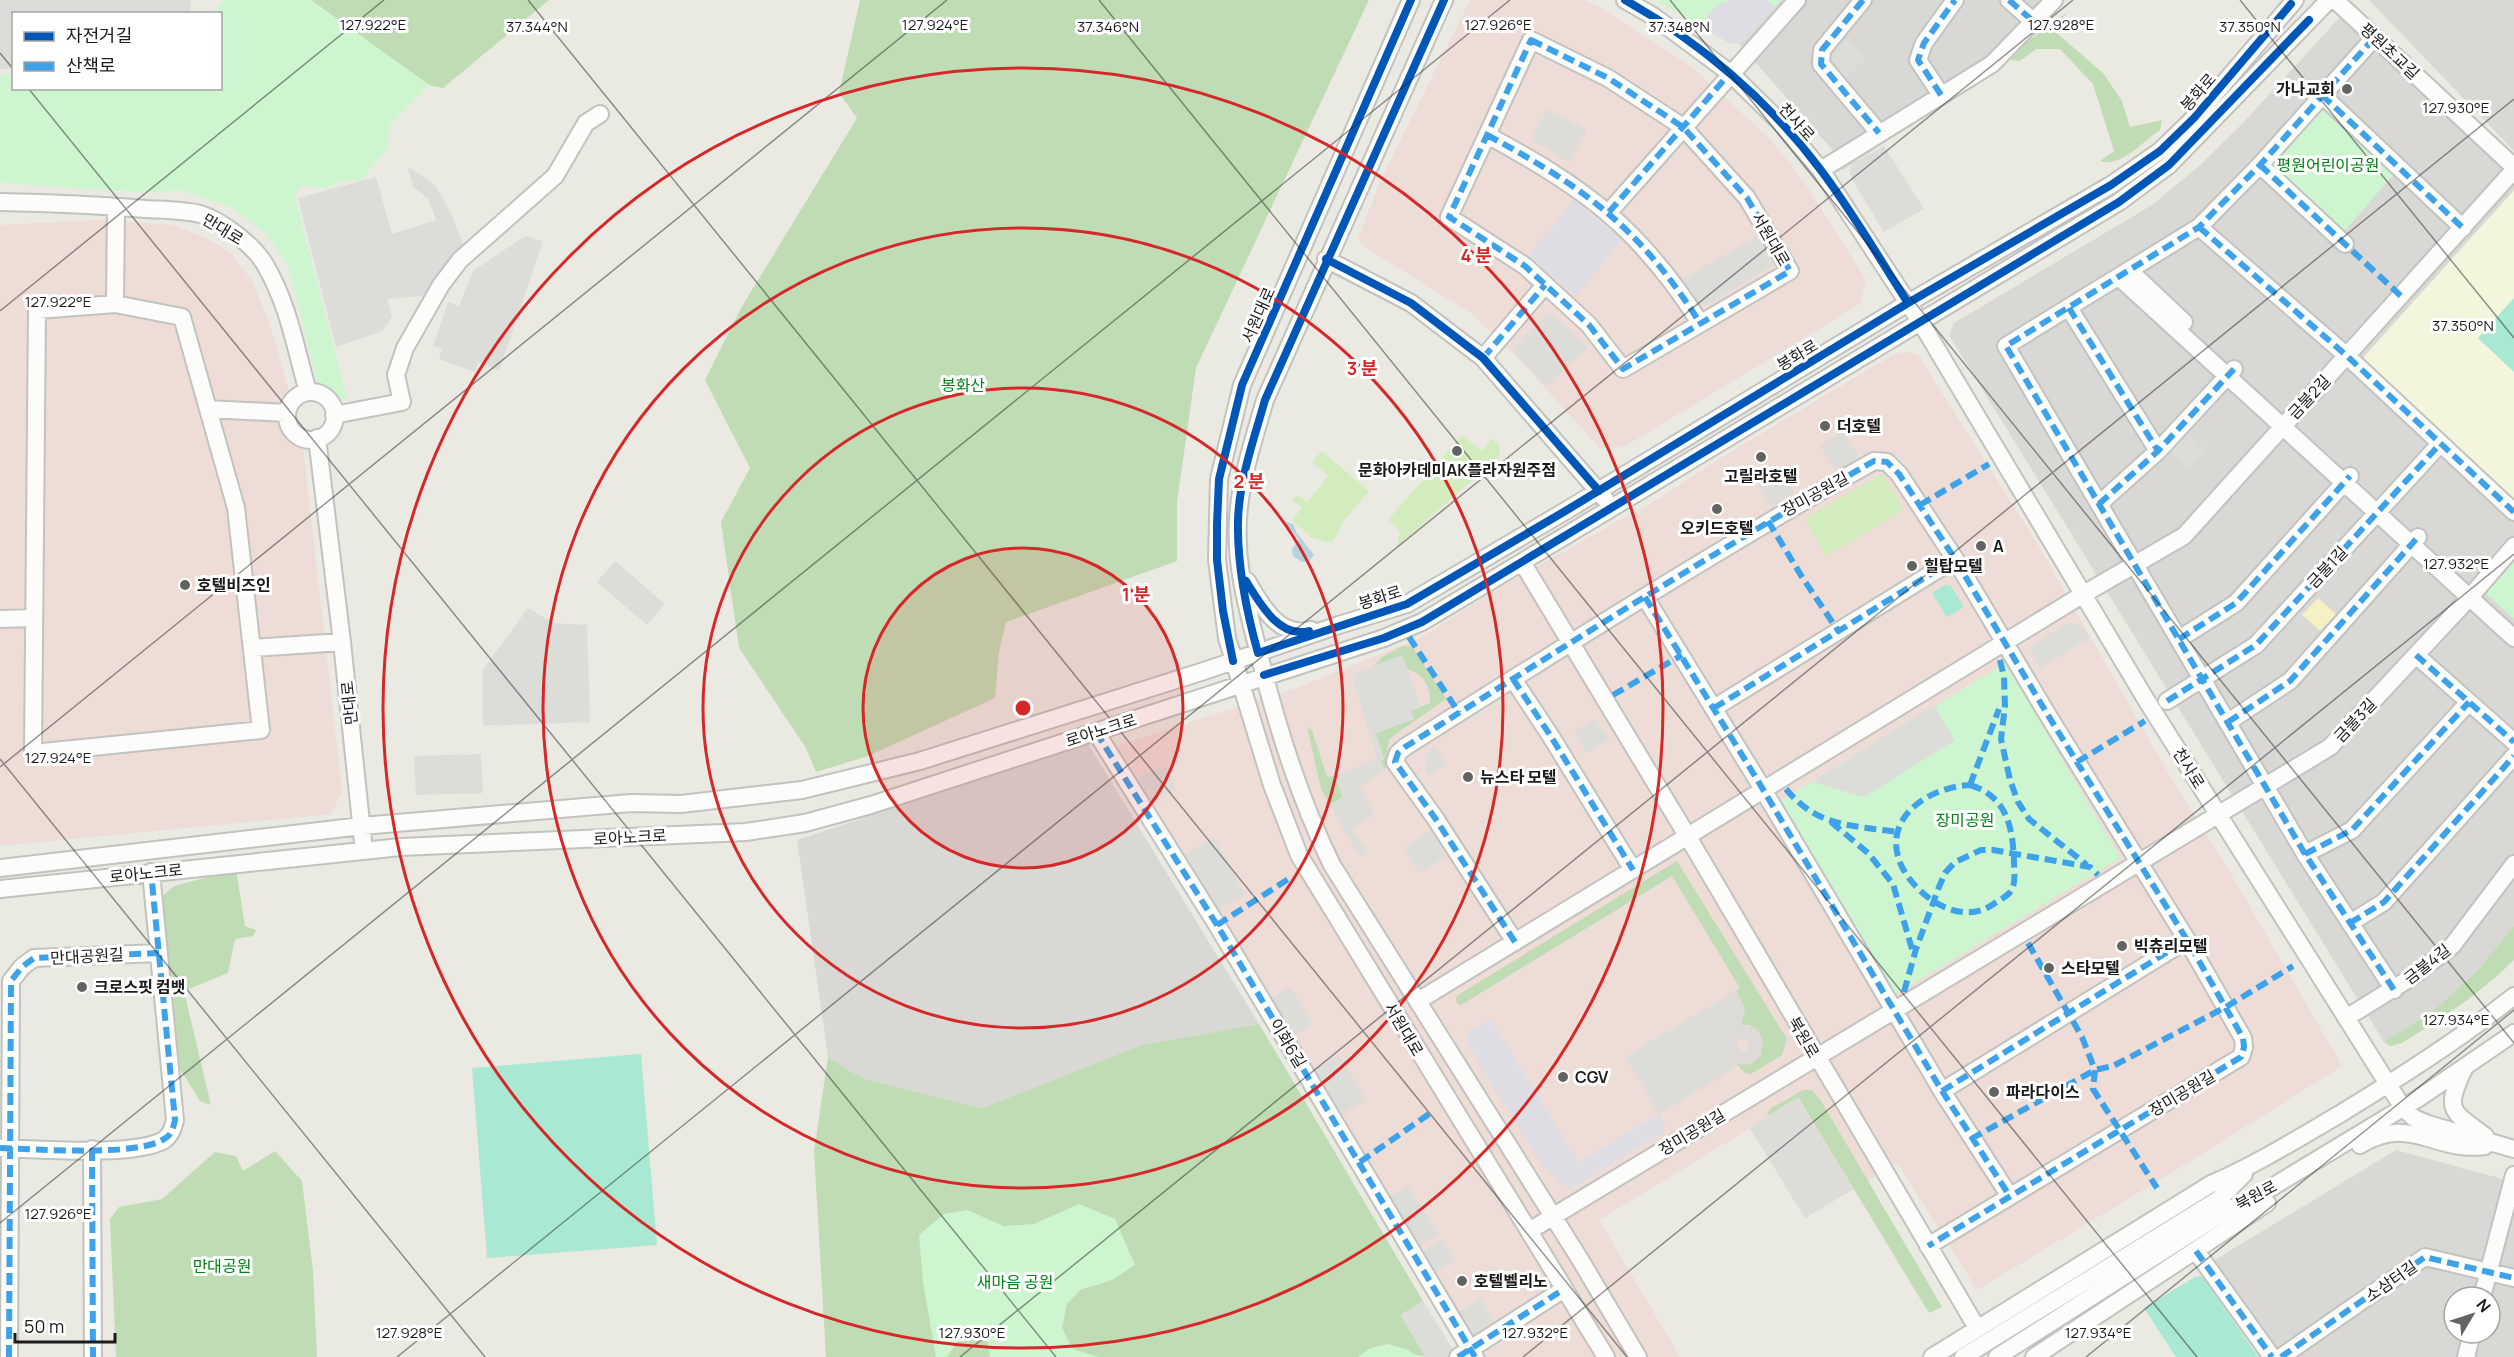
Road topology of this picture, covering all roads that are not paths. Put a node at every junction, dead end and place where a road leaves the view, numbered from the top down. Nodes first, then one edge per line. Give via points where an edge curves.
1 (1411, 0) edge
2 (1444, 0) edge
3 (1625, 0) edge
4 (1797, 0) edge
5 (1863, 0) edge
6 (1954, 0) edge
7 (2009, 0) edge
8 (2054, 0) edge
9 (2295, 0) edge
10 (2329, 0) edge
11 (2340, 5) edge
12 (2034, 22) junction
13 (2374, 38) junction
14 (1730, 73) junction
15 (1941, 95) junction
16 (2322, 95) junction
17 (600, 114) dead end
18 (1683, 128) junction
19 (1879, 133) junction
20 (1486, 135) junction
21 (2260, 165) junction
22 (2514, 168) edge
23 (1821, 170) junction
24 (0, 202) edge
25 (19, 202) junction
26 (116, 207) junction
27 (0, 210) edge
28 (1609, 212) junction
29 (2199, 227) junction
30 (2463, 228) junction
31 (2345, 244) dead end
32 (1326, 259) junction
33 (2125, 275) junction
34 (1545, 285) junction
35 (1908, 303) junction
36 (115, 304) junction
37 (2069, 308) junction
38 (1920, 321) junction
39 (1700, 323) junction
40 (2346, 356) junction
41 (1483, 358) junction
42 (2231, 373) junction
43 (308, 392) junction
44 (208, 409) junction
45 (287, 413) junction
46 (334, 415) junction
47 (2286, 423) junction
48 (317, 438) junction
49 (2440, 444) junction
50 (2158, 451) junction
51 (2347, 479) junction
52 (1599, 490) junction
53 (2099, 504) junction
54 (1610, 508) junction
55 (2380, 509) junction
56 (2514, 512) edge
57 (2415, 540) junction
58 (2514, 546) edge
59 (1955, 559) junction
60 (1522, 562) junction
61 (2135, 566) junction
62 (1239, 570) junction
63 (2473, 594) junction
64 (2082, 595) junction
65 (1645, 597) junction
66 (34, 618) junction
67 (0, 619) edge
68 (1339, 625) junction
69 (2514, 626) edge
70 (2514, 638) edge
71 (2179, 639) junction
72 (342, 642) junction
73 (2006, 642) junction
74 (1570, 643) junction
75 (252, 648) junction
76 (1258, 653) junction
77 (2416, 655) junction
78 (1233, 661) junction
79 (1264, 675) junction
80 (1513, 679) junction
81 (2202, 679) junction
82 (1240, 683) junction
83 (2167, 701) dead end
84 (2469, 702) junction
85 (1714, 708) junction
86 (2228, 722) junction
87 (1095, 732) junction
88 (2514, 742) edge
89 (2514, 756) edge
90 (920, 761) junction
91 (931, 785) junction
92 (2266, 786) junction
93 (1764, 790) junction
94 (2217, 815) junction
95 (362, 826) junction
96 (1688, 837) junction
97 (364, 851) junction
98 (2305, 854) junction
99 (2139, 862) junction
100 (2514, 864) edge
101 (3, 867) edge
102 (1633, 870) junction
103 (151, 872) junction
104 (3, 889) edge
105 (2350, 923) junction
106 (2187, 940) junction
107 (1515, 942) junction
108 (159, 953) junction
109 (2394, 990) junction
110 (2514, 996) edge
111 (1418, 1001) junction
112 (1893, 1010) junction
113 (2346, 1018) junction
114 (2514, 1033) edge
115 (1816, 1057) junction
116 (2465, 1068) junction
117 (2388, 1084) junction
118 (1942, 1091) junction
119 (2403, 1108) junction
120 (2495, 1144) junction
121 (5, 1148) edge
122 (92, 1149) junction
123 (2514, 1149) edge
124 (2251, 1167) junction
125 (2514, 1175) edge
126 (2009, 1196) junction
127 (2244, 1204) junction
128 (1553, 1217) junction
129 (2226, 1229) junction
130 (1529, 1231) junction
131 (1928, 1246) junction
132 (2196, 1251) junction
133 (2488, 1272) junction
134 (2514, 1278) edge
135 (2485, 1285) edge
136 (1564, 1288) junction
137 (1977, 1328) junction
138 (1468, 1354) edge
139 (9, 1357) edge
140 (93, 1357) edge
141 (1606, 1357) edge
142 (1638, 1357) edge
143 (1932, 1357) edge
144 (1963, 1357) edge
145 (1998, 1357) edge
146 (2034, 1357) edge
147 (2272, 1357) edge
148 (2281, 1357) edge

1 - 78 street, 서원대로 via 1242,386 1219,479 1217,524 1220,591
2 - 32 street
3 - 14 street, 천사로
4 - 14 street
5 - 19 street via 1822,50 1821,64
6 - 15 street via 1924,43 1918,60
7 - 12 street
8 - 12 street
9 - 35 street, 봉화로 via 2194,118 2160,151 2111,185
10 - 38 street, 봉화로 via 2169,165 2120,202
11 - 13 street, 평원초교길
12 - 15 street via 1992,64
13 - 16 street
13 - 22 street, 평원초교길
14 - 18 street
14 - 23 street, 천사로 via 1782,123
15 - 19 street
16 - 21 street
16 - 30 street
17 - 46 street via 586,123 555,176 460,260 441,285 405,348 396,375 402,402
18 - 20 street, 서원대로 via 1608,78 1531,40
18 - 28 street
18 - 39 street, 서원대로 via 1747,198 1790,272
19 - 23 street
20 - 28 street via 1559,176
20 - 34 street, 서원대로 via 1449,217 1525,266
21 - 29 street
21 - 31 street
22 - 30 street, 금불2길
23 - 35 street, 천사로
24 - 25 street, 만대로
25 - 26 street, 만대로
25 - 27 street
26 - 36 street
26 - 43 street, 만대로 via 201,214 249,245 264,263 284,306
28 - 39 street via 1654,258
29 - 33 street
29 - 40 street
30 - 40 street, 금불2길
32 - 41 street via 1411,303
32 - 62 street via 1265,400 1246,464 1238,520
33 - 37 street
33 - 42 street
34 - 39 street, 서원대로 via 1589,325 1623,369
34 - 41 street
35 - 38 street, 천사로
35 - 52 street, 봉화로
36 - 44 street via 182,317
36 - 66 street via 37,310
37 - 50 street
37 - 53 street via 2006,346
38 - 54 street, 봉화로
38 - 64 street, 천사로
40 - 47 street, 금불2길
40 - 49 street
41 - 52 street
42 - 47 street
42 - 50 street
43 - 45 street via 297,396
43 - 46 street via 327,398
44 - 45 street
44 - 75 street via 236,508
45 - 48 street via 293,432 306,439
46 - 48 street via 332,426
47 - 51 street
47 - 61 street, 금불2길 via 2184,536
48 - 72 street, 만대로
49 - 55 street, 금불1길
49 - 56 street
50 - 53 street
51 - 55 street
51 - 71 street via 2236,603
52 - 54 street
52 - 68 street, 봉화로 via 1407,604
53 - 61 street
54 - 60 street, 봉화로
55 - 57 street
55 - 81 street, 금불1길 via 2256,645
57 - 63 street
57 - 86 street via 2290,681
58 - 63 street, 금불3길
59 - 65 street, 장미공원길 via 1899,474 1887,462 1874,461 1768,520
59 - 73 street, 장미공원길
59 - 85 street
60 - 74 street
60 - 79 street, 봉화로 via 1422,622 1384,638
61 - 64 street, 금불2길
61 - 71 street
62 - 68 street via 1266,612 1289,630 1303,633
62 - 76 street
63 - 69 street
63 - 70 street
63 - 77 street, 금불3길
64 - 73 street
64 - 94 street, 천사로
65 - 74 street, 장미공원길
65 - 85 street
66 - 67 street
66 - 75 street via 33,753 261,730
68 - 76 street, 봉화로
71 - 81 street
72 - 75 street
72 - 95 street, 만대로
73 - 93 street
73 - 99 street, 장미공원길
74 - 80 street, 장미공원길
74 - 96 street
76 - 78 street, 로아노크로
76 - 79 street, 서원대로
77 - 84 street
77 - 92 street, 금불3길 via 2330,747
78 - 82 street, 서원대로
78 - 90 street, 로아노크로
79 - 82 street, 로아노크로
79 - 111 street, 서원대로 via 1313,826 1354,903
80 - 102 street
80 - 107 street, 장미공원길 via 1405,747 1395,762
81 - 83 street, 금불1길
81 - 86 street
82 - 87 street, 로아노크로
82 - 130 street, 서원대로 via 1299,855
84 - 88 street
84 - 98 street via 2352,830
85 - 93 street
86 - 92 street
87 - 91 street, 로아노크로
87 - 138 street, 이화6길 via 1223,935
89 - 105 street via 2384,902
90 - 91 street
90 - 95 street, 로아노크로 via 802,790 745,799 631,803
91 - 97 street, 로아노크로 via 805,823 746,832
92 - 94 street, 금불3길
92 - 98 street
93 - 96 street
93 - 112 street
94 - 99 street, 장미공원길
94 - 113 street, 천사로
95 - 97 street, 만대로
95 - 101 street, 로아노크로
96 - 102 street, 서원대로
96 - 115 street, 북원로
97 - 103 street, 로아노크로
98 - 105 street
99 - 106 street, 장미공원길
99 - 112 street, 장미공원길
100 - 109 street, 금불4길 via 2452,946
102 - 107 street, 서원대로
103 - 104 street, 로아노크로
103 - 108 street
105 - 109 street
106 - 118 street
106 - 126 street, 장미공원길 via 2243,1038 2241,1057
107 - 111 street, 서원대로
108 - 121 street, 만대공원길 via 34,958 22,967 11,981
108 - 122 street via 176,1120 172,1132 166,1139 140,1149
109 - 113 street, 금불4길
110 - 117 street, 북원로 via 2472,1030
111 - 128 street, 서원대로
112 - 115 street, 장미공원길
112 - 118 street
113 - 117 street, 천사로
114 - 116 street, 북원로
115 - 128 street, 장미공원길
115 - 131 street, 북원로
116 - 119 street, 북원로
116 - 120 street via 2452,1099 2456,1115
117 - 119 street, 천사로
117 - 124 street, 북원로
118 - 126 street
119 - 120 street, 천사로 via 2428,1124
119 - 127 street, 북원로
120 - 123 street, 천사로
120 - 129 street via 2470,1148 2406,1132 2386,1133
121 - 122 street
121 - 139 street, 만대공원길
122 - 140 street
124 - 137 street, 북원로 via 2211,1184
124 - 144 street, 북원로 via 2219,1199
125 - 133 street
126 - 131 street, 장미공원길
127 - 129 street
127 - 145 street, 북원로 via 2229,1209
128 - 130 street, 장미공원길
128 - 142 street, 서원대로
129 - 132 street
130 - 136 street, 서원대로
131 - 137 street, 북원로
132 - 146 street
132 - 147 street
133 - 134 street, 소삼터길
133 - 135 street
133 - 148 street, 소삼터길 via 2425,1257
136 - 138 street
136 - 141 street, 서원대로
137 - 143 street, 북원로

